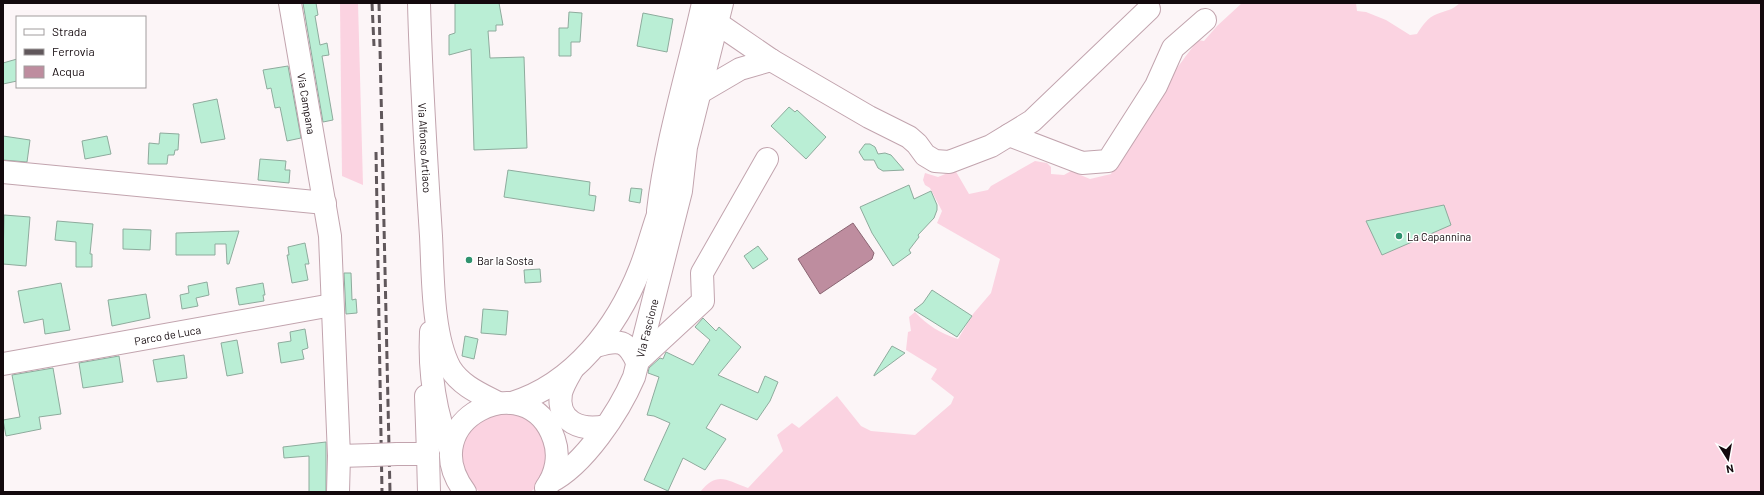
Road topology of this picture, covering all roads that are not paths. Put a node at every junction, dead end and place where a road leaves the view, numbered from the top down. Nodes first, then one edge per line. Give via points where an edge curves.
1 (290, 3) edge
2 (419, 3) edge
3 (703, 3) edge
4 (1149, 9) dead end
5 (719, 13) edge
6 (1205, 20) dead end
7 (771, 60) junction
8 (699, 93) junction
9 (1009, 135) junction
10 (686, 147) junction
11 (767, 159) dead end
12 (3, 172) edge
13 (325, 203) junction
14 (658, 211) junction
15 (435, 293) junction
16 (332, 305) junction
17 (596, 346) junction
18 (430, 348) junction
19 (637, 362) junction
20 (3, 364) edge
21 (572, 370) junction
22 (505, 403) junction
23 (606, 426) junction
24 (428, 454) junction
25 (451, 454) junction
26 (339, 456) junction
27 (546, 489) edge
28 (338, 492) edge
29 (429, 492) edge
30 (437, 492) edge
31 (465, 492) edge

1 - 13 main road, Via Campana
2 - 15 main road, Via Alfonso Artiaco
3 - 14 main road via 671,139
4 - 9 main road via 1032,121
5 - 7 main road
5 - 8 main road, Via Fascione
6 - 9 main road via 1173,48 1156,86 1108,161 1082,163
7 - 8 main road via 740,69
7 - 9 main road via 869,117 909,136 925,155 935,161 949,162 991,146
8 - 10 main road, Via Fascione
10 - 14 main road, Via Fascione
10 - 19 main road, Via Fascione via 681,191
11 - 19 main road via 702,273 703,301
12 - 13 main road
13 - 16 main road, Via Campana via 330,236
14 - 17 main road, Via Fascione via 633,285
15 - 18 main road
15 - 22 main road via 444,353 451,368 471,389
16 - 20 main road, Parco de Luca
16 - 26 main road, Via Campana
17 - 19 main road via 611,341 624,344
17 - 21 main road, Via Fascione
18 - 24 main road via 426,378
18 - 25 main road via 435,393
19 - 23 main road, Via Fascione via 625,398
21 - 22 main road, Via Fascione via 528,398
21 - 23 main road via 562,391 562,410 576,425 591,428
22 - 25 main road, Via Fascione via 476,411 466,419 456,434
22 - 27 main road via 524,407 535,413 552,432 557,457 555,470
23 - 27 main road, Via Fascione via 570,469
24 - 26 main road, bridge
24 - 29 main road
25 - 30 main road, Via Fascione
25 - 31 main road via 453,470
26 - 28 main road, Via Campana

